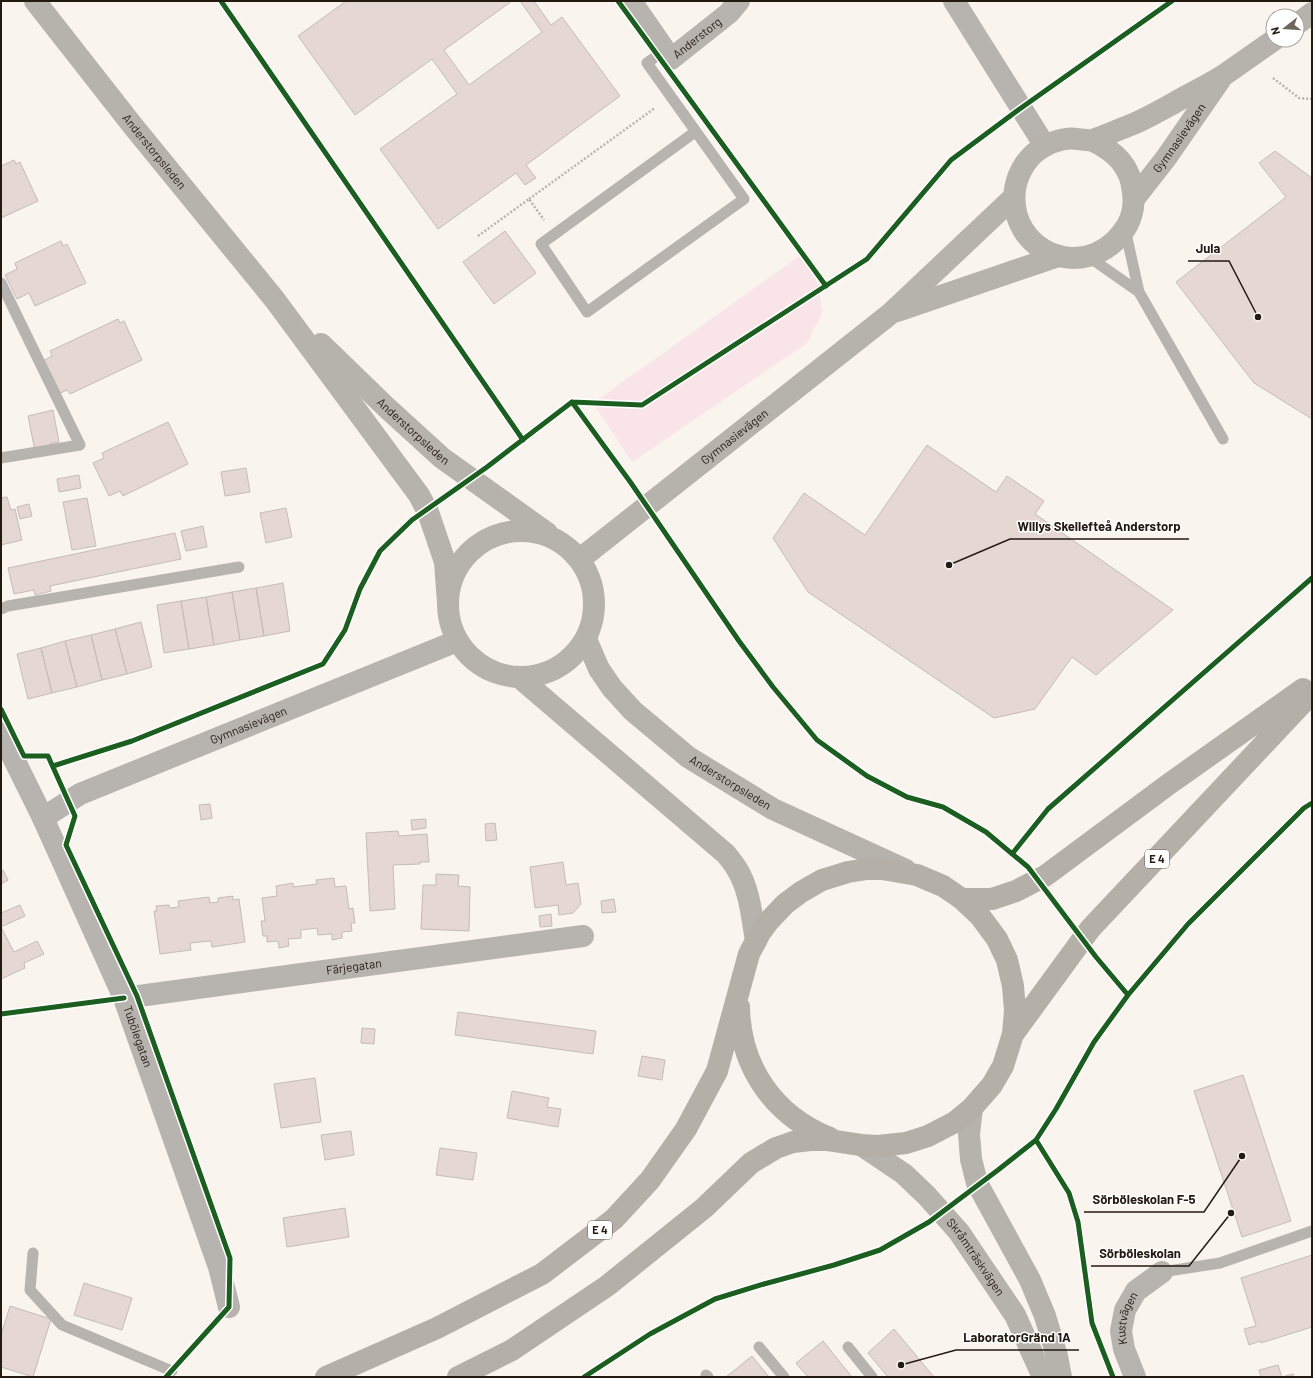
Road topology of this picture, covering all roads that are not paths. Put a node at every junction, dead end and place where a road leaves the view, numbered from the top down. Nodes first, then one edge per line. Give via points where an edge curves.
1 (35, 1) edge
2 (630, 1) edge
3 (739, 1) edge
4 (954, 1) edge
5 (1265, 46) edge
6 (665, 50) junction
7 (1223, 76) junction
8 (695, 132) junction
9 (1090, 140) junction
10 (1045, 146) junction
11 (1014, 197) junction
12 (1134, 199) junction
13 (1125, 229) junction
14 (1058, 256) junction
15 (1089, 257) junction
16 (1, 283) edge
17 (1139, 292) junction
18 (275, 300) junction
19 (890, 314) junction
20 (1223, 439) dead end
21 (1, 458) edge
22 (572, 552) junction
23 (239, 566) dead end
24 (448, 603) junction
25 (1, 609) edge
26 (586, 639) junction
27 (457, 641) junction
28 (520, 678) junction
29 (1312, 683) edge
30 (1312, 693) edge
31 (1, 733) edge
32 (43, 818) junction
33 (917, 875) junction
34 (962, 899) junction
35 (583, 936) dead end
36 (756, 942) junction
37 (746, 963) junction
38 (124, 998) junction
39 (1013, 1034) junction
40 (972, 1108) junction
41 (855, 1144) junction
42 (1312, 1232) edge
43 (33, 1252) dead end
44 (1162, 1272) joint
45 (230, 1307) dead end
46 (759, 1347) dead end
47 (848, 1347) dead end
48 (172, 1371) dead end
49 (326, 1377) edge
50 (458, 1377) edge
51 (784, 1377) edge
52 (872, 1377) edge
53 (1043, 1377) edge
54 (1061, 1377) edge
55 (1135, 1377) edge

1 - 18 main road, Anderstorpsleden
2 - 6 street, Anderstorg
3 - 6 street, Anderstorg via 729,13 671,59
4 - 10 street
5 - 7 main road, Gymnasievägen
6 - 8 lane via 647,63
7 - 9 main road, Gymnasievägen via 1138,123
7 - 12 main road, Gymnasievägen
8 - 8 lane via 541,244 587,312 744,200
9 - 10 main road via 1059,140
9 - 12 main road via 1105,147 1127,169
10 - 11 main road via 1032,155 1022,168 1016,182
11 - 14 main road via 1016,213 1026,234 1043,250
11 - 19 main road, Gymnasievägen
12 - 13 main road via 1132,215
13 - 15 main road via 1116,241
13 - 17 lane
14 - 15 main road
14 - 19 main road, Gymnasievägen
15 - 17 lane
16 - 21 lane via 80,444
17 - 20 lane
18 - 22 main road, Anderstorpsleden via 442,458
18 - 24 main road, Anderstorpsleden via 419,495 428,512 445,562
19 - 22 main road, Gymnasievägen
22 - 24 main road via 554,538 530,531 512,531 490,537 464,557 448,591
22 - 26 main road via 590,578 594,598 591,629
23 - 25 lane
24 - 27 main road via 448,614
26 - 28 main road via 572,657 554,670 534,677
26 - 33 main road, Anderstorpsleden via 612,688 633,711 688,757 773,809
27 - 28 main road via 474,661 484,668 503,676
27 - 32 street, Gymnasievägen via 80,794
28 - 36 main road via 726,854 738,870 745,886
29 - 34 highway via 1044,876 1016,891 992,899
30 - 39 highway, E 4 via 1090,929
31 - 32 street, Tubölegatan
32 - 38 street, Tubölegatan
33 - 34 highway via 943,886
33 - 36 highway via 882,869 848,872 822,880 785,904 768,922
34 - 39 highway via 980,916 997,939 1007,960 1014,986
35 - 38 street, Färjegatan
36 - 37 highway
37 - 41 highway via 739,999 740,1023 747,1054 754,1070 768,1092 790,1115 819,1134
37 - 49 highway, E 4 via 717,1072 686,1129 650,1180 614,1219 542,1274 437,1328
38 - 45 street, Tubölegatan via 216,1259
39 - 40 highway via 1007,1054 992,1085
40 - 41 highway via 955,1122 928,1136 906,1143 878,1146
40 - 54 main road via 969,1134 971,1159 977,1183 1030,1280 1045,1316
41 - 50 highway via 811,1140 793,1142 776,1148 751,1163 704,1208 607,1286 512,1350
41 - 53 main road, Skråmträskvägen via 904,1174 959,1232 1015,1315
42 - 44 lane via 1220,1262
43 - 48 lane via 30,1290 62,1325
44 - 55 street, Kustvägen via 1136,1291 1124,1310 1121,1331 1124,1349
46 - 51 lane
47 - 52 lane

